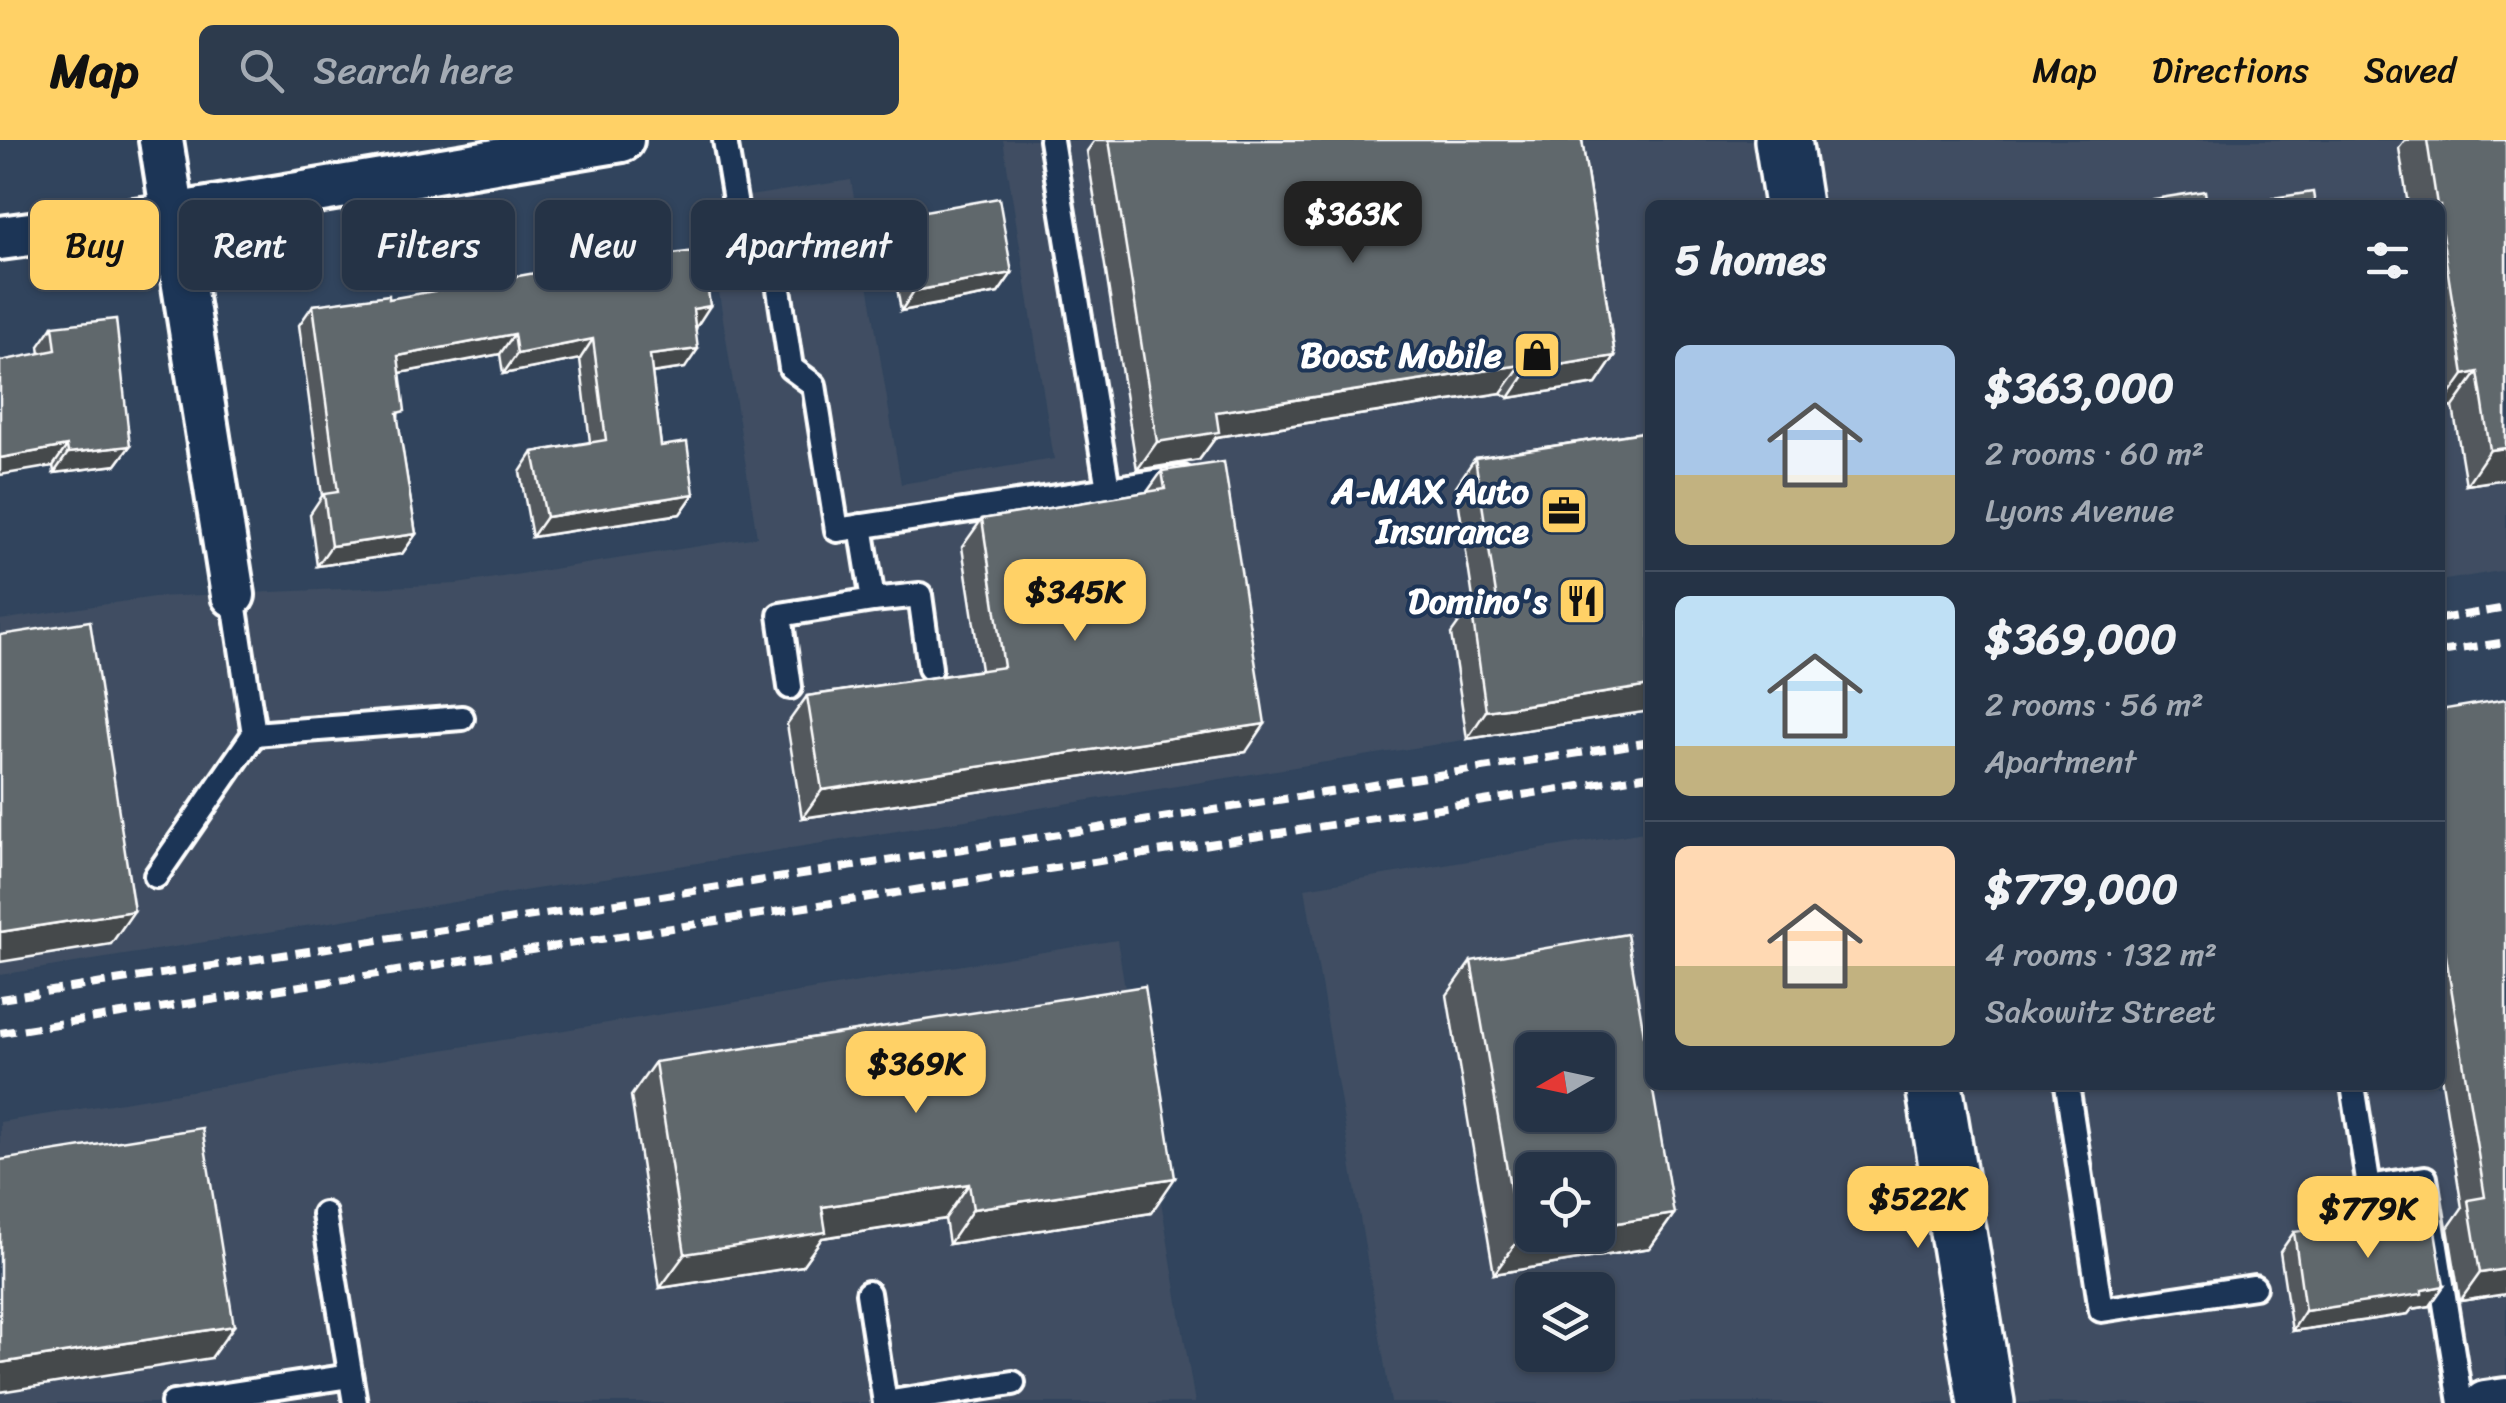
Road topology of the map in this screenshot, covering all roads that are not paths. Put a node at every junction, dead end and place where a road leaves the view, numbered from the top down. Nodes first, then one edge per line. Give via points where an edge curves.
1 (161, 140) edge
2 (622, 140) edge
3 (725, 140) edge
4 (1052, 140) edge
5 (1783, 140) edge
6 (1792, 200) edge
7 (172, 215) junction
8 (0, 238) edge
9 (1202, 475) edge
10 (1108, 489) junction
11 (861, 526) junction
12 (232, 595) joint
13 (873, 600) junction
14 (930, 668) dead end
15 (790, 687) dead end
16 (462, 718) dead end
17 (254, 734) junction
18 (156, 876) dead end
19 (1935, 1090) edge
20 (2069, 1090) edge
21 (2354, 1090) edge
22 (324, 1214) dead end
23 (2254, 1287) dead end
24 (868, 1294) dead end
25 (350, 1376) junction
26 (1013, 1384) dead end
27 (2506, 1400) edge
28 (173, 1403) edge
29 (354, 1403) edge
30 (885, 1403) edge
31 (1986, 1403) edge
32 (2461, 1403) edge
33 (2484, 1403) edge

1 - 7 street
2 - 7 street
3 - 11 lane via 745,261 774,256 791,368 814,384 837,530
4 - 10 lane
5 - 6 street
7 - 8 street
7 - 12 street
9 - 10 lane
10 - 11 lane
11 - 13 lane
12 - 17 lane
13 - 14 lane via 920,595
13 - 15 lane via 780,615
16 - 17 lane
17 - 18 lane
19 - 31 street
20 - 23 lane via 2100,1310
21 - 32 lane via 2369,1187 2425,1178
22 - 25 lane
24 - 30 lane
25 - 28 lane
25 - 29 lane
26 - 30 lane
27 - 33 street

